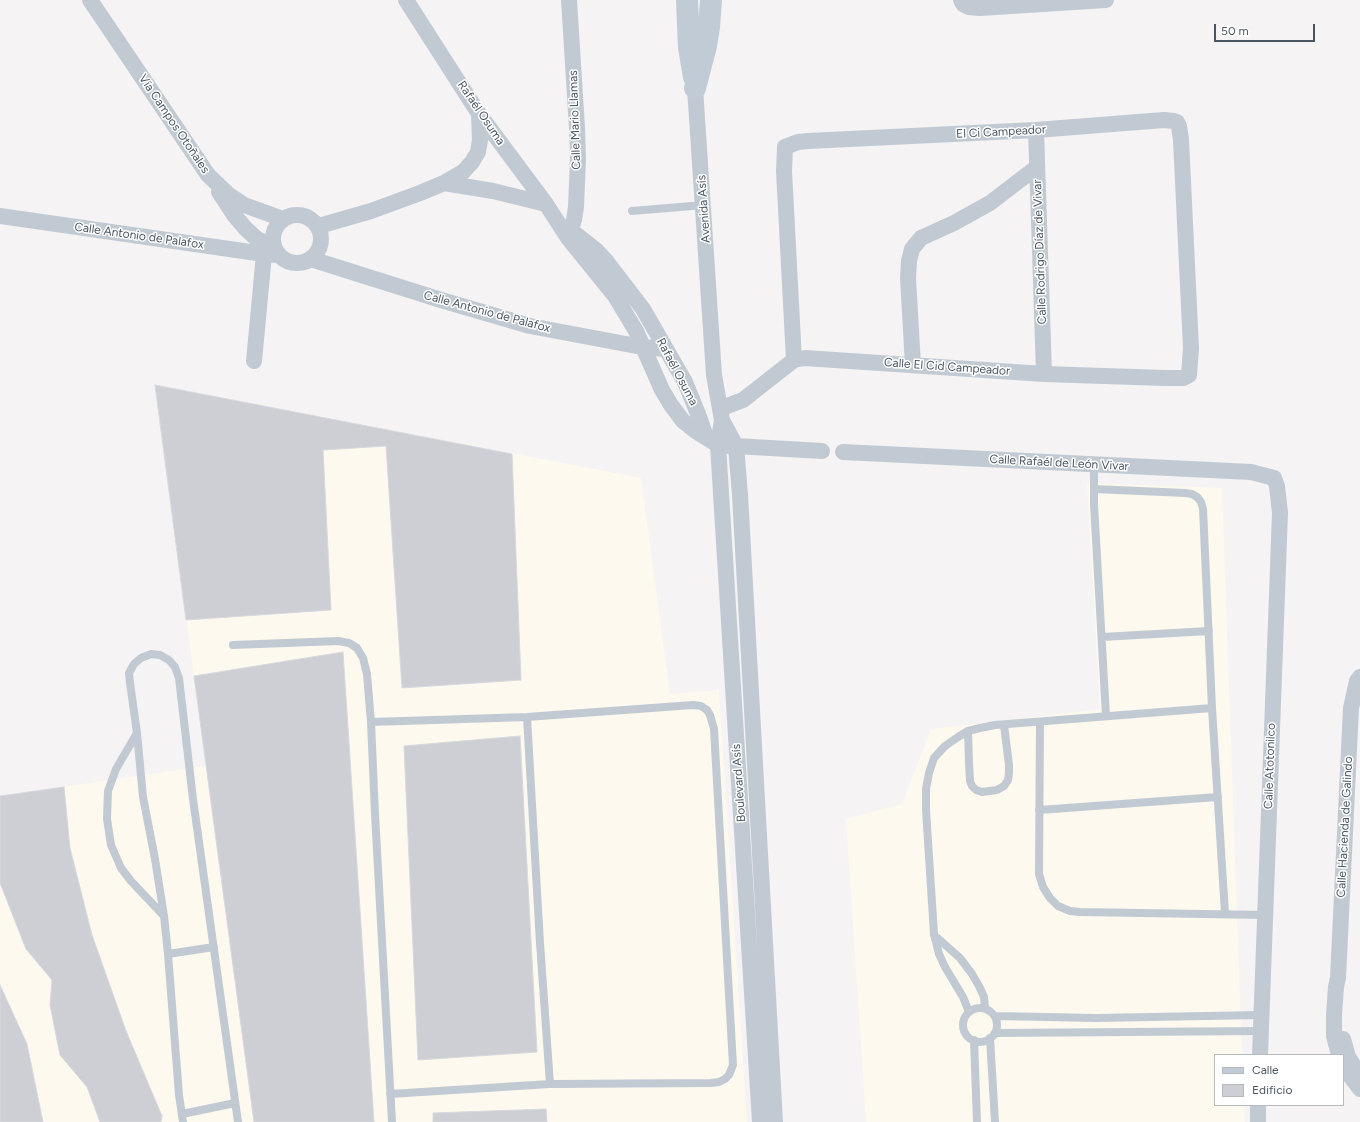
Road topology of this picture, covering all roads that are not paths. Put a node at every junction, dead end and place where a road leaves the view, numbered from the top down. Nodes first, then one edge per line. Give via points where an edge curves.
1 (90, 0) edge
2 (406, 0) edge
3 (569, 0) edge
4 (687, 0) edge
5 (711, 0) edge
6 (961, 0) edge
7 (1106, 0) edge
8 (696, 88) junction
9 (479, 114) junction
10 (1036, 130) junction
11 (1037, 167) junction
12 (208, 175) junction
13 (444, 183) junction
14 (546, 204) junction
15 (704, 205) junction
16 (632, 211) dead end
17 (0, 216) edge
18 (283, 219) junction
19 (318, 226) junction
20 (567, 231) junction
21 (272, 252) junction
22 (311, 259) junction
23 (642, 347) junction
24 (666, 349) junction
25 (254, 360) dead end
26 (794, 360) junction
27 (913, 365) junction
28 (1044, 374) junction
29 (1189, 376) joint
30 (721, 414) junction
31 (712, 441) junction
32 (736, 446) junction
33 (822, 451) dead end
34 (843, 452) dead end
35 (1094, 464) junction
36 (1274, 478) joint
37 (1094, 489) junction
38 (746, 584) junction
39 (727, 587) junction
40 (1209, 631) junction
41 (1102, 637) junction
42 (233, 645) dead end
43 (1360, 677) edge
44 (752, 695) junction
45 (734, 697) junction
46 (1212, 708) junction
47 (1106, 716) junction
48 (527, 717) junction
49 (371, 722) junction
50 (1040, 722) junction
51 (1004, 725) junction
52 (968, 731) junction
53 (137, 733) junction
54 (1218, 797) junction
55 (1039, 810) junction
56 (1225, 914) junction
57 (1264, 915) junction
58 (164, 916) junction
59 (934, 934) junction
60 (214, 947) junction
61 (168, 954) junction
62 (1338, 978) junction
63 (760, 996) junction
64 (985, 1008) junction
65 (969, 1012) junction
66 (995, 1016) junction
67 (1096, 1018) junction
68 (1261, 1023) junction
69 (1096, 1033) junction
70 (992, 1036) junction
71 (974, 1040) junction
72 (1260, 1054) edge
73 (1338, 1054) edge
74 (1344, 1068) edge
75 (1360, 1075) edge
76 (550, 1084) junction
77 (1360, 1089) edge
78 (390, 1094) junction
79 (235, 1103) junction
80 (1258, 1106) edge
81 (182, 1118) edge
82 (238, 1122) edge
83 (392, 1122) edge
84 (760, 1122) edge
85 (775, 1122) edge
86 (977, 1122) edge
87 (995, 1122) edge
88 (1258, 1122) edge

1 - 12 street, Vía Campos Otoñales
2 - 9 street, Rafaél Osuma
3 - 20 street, Calle Mario Llamas via 578,144 576,207
4 - 8 street via 689,48
5 - 8 street, Avenida Asís via 709,27
6 - 7 street via 969,7 980,8
8 - 15 street, Avenida Asís
9 - 13 street via 478,152 463,172
9 - 14 street, Rafaél Osuma
10 - 11 street, Calle Rodrigo Díaz de Vivar
10 - 26 street, El Ci Campeador via 808,141 785,147 784,171
10 - 29 street, El Ci Campeador via 1164,120 1177,122 1181,140 1191,360
11 - 27 street via 990,203 921,238 912,249 908,278
11 - 28 street, Calle Rodrigo Díaz de Vivar
12 - 18 street, Vía Campos Otoñales via 244,205
12 - 21 street via 246,229
13 - 14 street via 493,191
13 - 19 street via 371,211
14 - 20 street, Rafaél Osuma
15 - 16 lane
15 - 30 street, Avenida Asís via 714,374
17 - 21 street, Calle Antonio de Palafox
18 - 19 street via 292,215 302,215 312,219
18 - 21 street via 276,226
19 - 22 street via 322,244 318,253
20 - 23 street, Rafaél Osuma via 615,296 636,331
20 - 24 street, Rafaél Osuma via 596,250 616,272
21 - 22 street via 294,263 303,263
21 - 25 street
22 - 23 street, Calle Antonio de Palafox via 530,326
23 - 24 street, Calle Antonio de Palafox
23 - 31 street, Rafaél Osuma via 662,390 683,422
24 - 31 street, Rafaél Osuma via 685,382
26 - 27 street, Calle El Cid Campeador via 805,358
26 - 30 street via 743,400 727,406
27 - 28 street, Calle El Cid Campeador
28 - 29 street, Calle El Cid Campeador via 1165,378
30 - 31 street, Avenida Asís
30 - 32 street, Avenida Asís
31 - 32 street
31 - 39 street, Boulevard Asís
32 - 33 street
32 - 38 street, Boulevard Asís
34 - 35 street, Calle Rafaél de León Vivar
35 - 36 street, Calle Rafaél de León Vivar via 1250,472
35 - 37 lane
36 - 57 street, Calle Atotonilco via 1280,513
37 - 40 lane via 1185,493 1198,497 1203,509
37 - 41 lane
38 - 39 street
38 - 44 street, Boulevard Asís
39 - 45 street, Boulevard Asís
40 - 41 lane
40 - 46 lane
41 - 47 lane
42 - 49 lane via 322,641 349,643 357,648 363,658
43 - 62 street, Calle Hacienda de Galindo via 1350,708
44 - 45 street
44 - 63 street, Boulevard Asís
45 - 63 street, Boulevard Asís
46 - 47 lane
46 - 54 lane
47 - 50 lane
48 - 49 lane
48 - 76 lane
48 - 76 lane via 693,705 707,710 714,729 732,1071 725,1079 711,1083
49 - 78 lane
50 - 51 lane
50 - 55 lane
51 - 52 lane
51 - 52 lane via 1009,773 1004,786 997,790 982,792 972,786
52 - 59 lane via 945,746 934,758 926,790
53 - 58 lane via 143,797 156,859
53 - 58 lane via 116,769 108,791 107,818 111,845 121,868
53 - 60 lane via 129,673 141,658 150,654 160,655 175,666 179,678
54 - 55 lane
54 - 56 lane
55 - 56 lane via 1039,874 1043,887 1058,906 1080,912
56 - 57 lane
57 - 68 street, Calle Atotonilco
58 - 61 lane
59 - 64 lane via 960,958 972,974 984,997
59 - 65 lane via 939,954
60 - 61 lane
60 - 79 lane
61 - 81 lane
62 - 73 street, Calle Hacienda de Galindo via 1334,1015 1334,1036
62 - 75 street, Calle Hacienda de Galindo via 1342,986 1343,1039 1348,1057
63 - 84 street, Boulevard Asís
63 - 85 street, Boulevard Asís
64 - 65 lane
64 - 66 lane
65 - 71 lane via 964,1027 969,1037
66 - 67 lane
66 - 70 lane via 997,1028
67 - 68 lane
67 - 69 lane
68 - 69 lane
68 - 72 street, Calle Atotonilco
69 - 70 lane
70 - 71 lane via 979,1042
70 - 87 lane
71 - 86 lane
74 - 77 street
76 - 78 lane
78 - 83 lane
79 - 81 lane
79 - 82 lane
80 - 88 street

